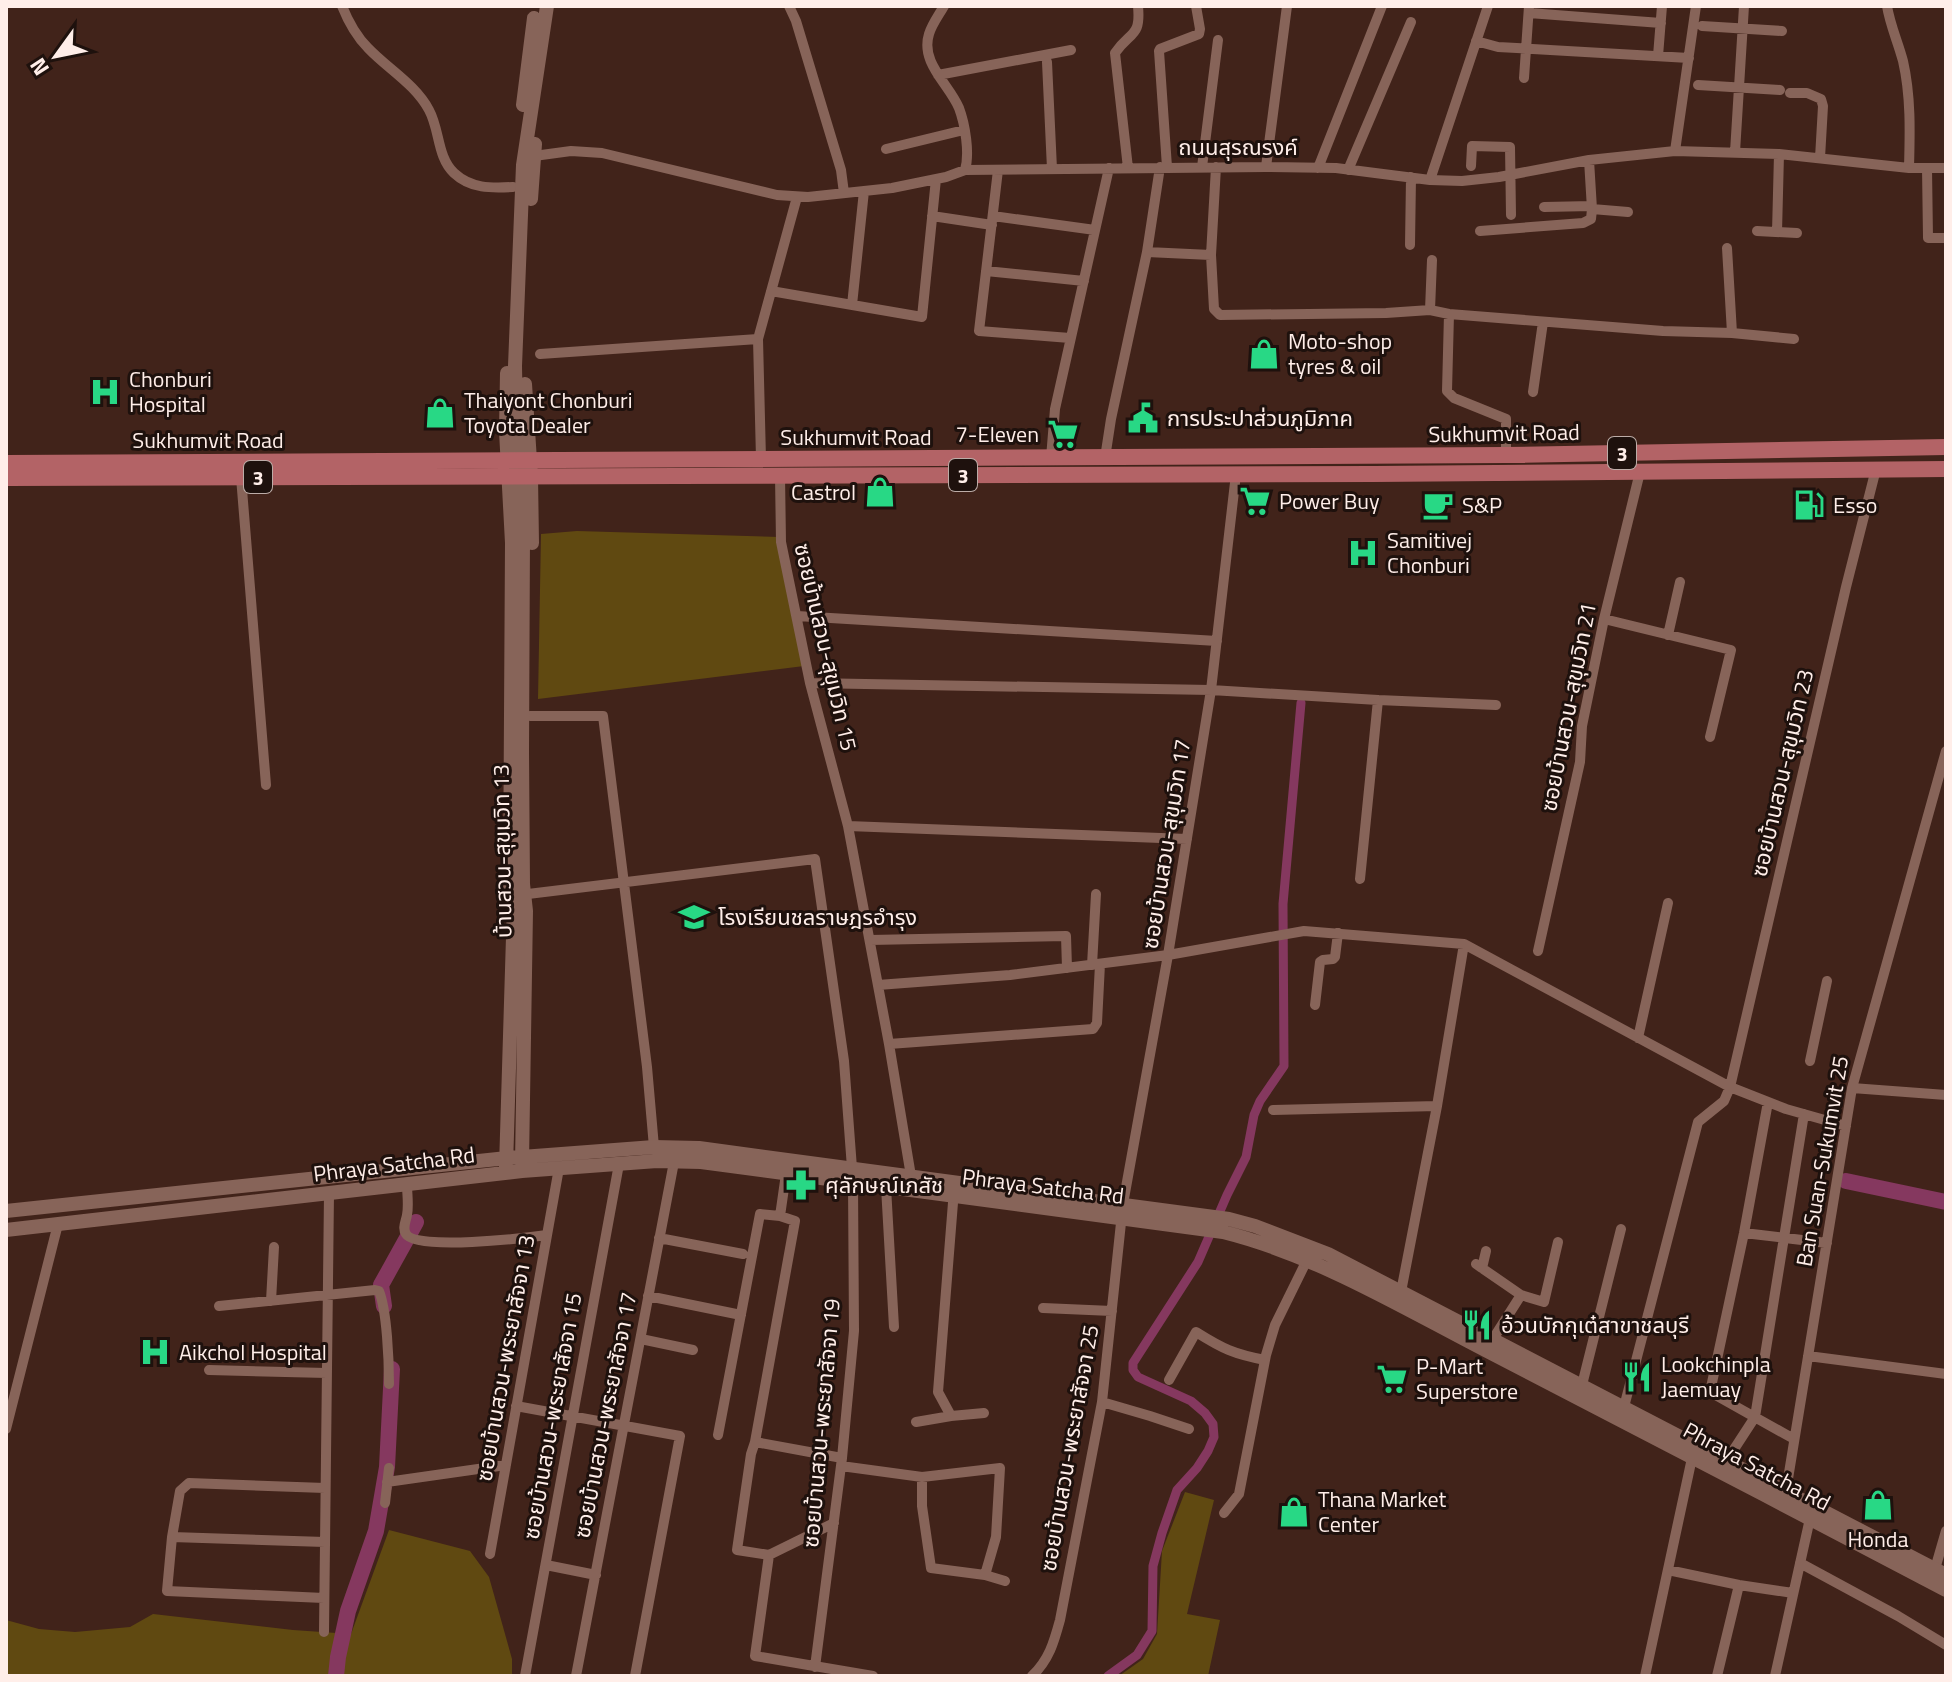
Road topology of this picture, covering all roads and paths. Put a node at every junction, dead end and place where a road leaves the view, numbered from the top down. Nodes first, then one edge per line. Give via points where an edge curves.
1 (342, 6) edge
2 (789, 6) edge
3 (944, 6) edge
4 (1138, 6) edge
5 (1196, 6) edge
6 (1287, 6) edge
7 (1382, 6) edge
8 (1488, 6) edge
9 (1662, 6) edge
10 (1696, 6) edge
11 (1744, 6) edge
12 (1887, 6) edge
13 (1529, 10) edge
14 (540, 13) edge
15 (1411, 22) dead end
16 (1661, 23) junction
17 (1702, 26) dead end
18 (1743, 29) junction
19 (1782, 31) dead end
20 (1218, 40) dead end
21 (1476, 41) junction
22 (1526, 48) junction
23 (1071, 50) dead end
24 (1658, 56) junction
25 (1689, 58) junction
26 (1047, 62) dead end
27 (938, 75) junction
28 (1524, 78) dead end
29 (1698, 85) dead end
30 (1739, 87) junction
31 (964, 130) junction
32 (886, 149) dead end
33 (1675, 151) junction
34 (1735, 152) junction
35 (1779, 154) junction
36 (534, 156) junction
37 (1820, 158) junction
38 (1589, 160) junction
39 (1471, 166) dead end
40 (1164, 167) junction
41 (1202, 167) junction
42 (1216, 167) junction
43 (1266, 167) junction
44 (1109, 168) junction
45 (1128, 168) junction
46 (1318, 168) junction
47 (1909, 168) junction
48 (1927, 168) junction
49 (1946, 168) edge
50 (1052, 169) junction
51 (965, 170) junction
52 (998, 170) junction
53 (1348, 170) junction
54 (1511, 174) junction
55 (1411, 177) junction
56 (936, 179) junction
57 (1430, 180) junction
58 (513, 187) junction
59 (864, 191) junction
60 (844, 193) junction
61 (797, 197) junction
62 (1544, 207) dead end
63 (1592, 208) junction
64 (1628, 212) dead end
65 (1511, 215) dead end
66 (932, 216) junction
67 (992, 220) junction
68 (1095, 230) junction
69 (1480, 231) dead end
70 (1757, 231) dead end
71 (1777, 232) junction
72 (1797, 233) dead end
73 (1946, 238) edge
74 (1410, 245) dead end
75 (1727, 248) dead end
76 (1147, 252) junction
77 (1211, 255) junction
78 (1432, 260) dead end
79 (986, 271) junction
80 (1084, 281) junction
81 (771, 291) junction
82 (852, 305) junction
83 (1430, 310) junction
84 (1449, 314) junction
85 (1543, 322) junction
86 (1732, 333) junction
87 (1070, 338) junction
88 (758, 339) junction
89 (1794, 339) dead end
90 (540, 354) dead end
91 (507, 368) junction
92 (525, 369) junction
93 (1533, 392) dead end
94 (1946, 447) edge
95 (1868, 449) junction
96 (1506, 455) junction
97 (1051, 458) junction
98 (1105, 458) junction
99 (761, 459) junction
100 (6, 463) edge
101 (509, 468) junction
102 (530, 469) junction
103 (1872, 469) junction
104 (1946, 469) edge
105 (1640, 472) junction
106 (1236, 474) junction
107 (780, 476) junction
108 (241, 477) junction
109 (6, 478) edge
110 (1680, 582) dead end
111 (797, 616) junction
112 (1604, 619) junction
113 (1668, 635) junction
114 (1217, 641) junction
115 (810, 683) junction
116 (1211, 690) junction
117 (1378, 700) junction
118 (1496, 705) dead end
119 (530, 716) junction
120 (1710, 737) dead end
121 (1946, 751) edge
122 (266, 785) dead end
123 (848, 826) junction
124 (1187, 839) junction
125 (1360, 879) dead end
126 (624, 882) junction
127 (528, 894) junction
128 (1096, 894) dead end
129 (1668, 903) dead end
130 (520, 912) junction
131 (1338, 933) junction
132 (870, 940) junction
133 (1464, 944) junction
134 (1538, 951) dead end
135 (1168, 955) junction
136 (1096, 964) junction
137 (1067, 968) junction
138 (1827, 981) dead end
139 (878, 985) junction
140 (1315, 1005) dead end
141 (1638, 1038) junction
142 (889, 1044) junction
143 (1810, 1061) dead end
144 (1730, 1087) junction
145 (1852, 1088) junction
146 (1946, 1095) edge
147 (1768, 1102) junction
148 (1437, 1106) junction
149 (1273, 1110) dead end
150 (1804, 1114) junction
151 (1846, 1126) junction
152 (654, 1147) junction
153 (674, 1162) junction
154 (619, 1164) junction
155 (514, 1165) junction
156 (559, 1168) junction
157 (786, 1174) junction
158 (852, 1175) junction
159 (911, 1176) junction
160 (327, 1177) junction
161 (407, 1184) junction
162 (886, 1187) junction
163 (954, 1190) junction
164 (185, 1192) junction
165 (329, 1193) junction
166 (61, 1205) junction
167 (184, 1210) junction
168 (6, 1211) edge
169 (1122, 1211) junction
170 (780, 1216) junction
171 (58, 1224) junction
172 (1226, 1225) junction
173 (1621, 1229) dead end
174 (6, 1230) edge
175 (1744, 1233) junction
176 (547, 1235) junction
177 (659, 1238) junction
178 (1785, 1239) junction
179 (1558, 1242) dead end
180 (1827, 1243) junction
181 (274, 1247) dead end
182 (1486, 1251) dead end
183 (743, 1254) dead end
184 (1307, 1260) junction
185 (327, 1295) junction
186 (1521, 1295) junction
187 (648, 1296) junction
188 (1400, 1299) junction
189 (271, 1301) junction
190 (219, 1306) dead end
191 (1043, 1308) dead end
192 (1112, 1311) junction
193 (741, 1315) junction
194 (894, 1327) dead end
195 (641, 1339) junction
196 (1493, 1339) junction
197 (693, 1350) dead end
198 (1808, 1356) junction
199 (1265, 1360) junction
200 (209, 1370) dead end
201 (327, 1373) junction
202 (1946, 1374) edge
203 (1169, 1380) dead end
204 (389, 1384) dead end
205 (1582, 1385) junction
206 (1102, 1402) junction
207 (516, 1406) junction
208 (1624, 1407) junction
209 (984, 1413) dead end
210 (573, 1416) junction
211 (951, 1416) junction
212 (1755, 1417) junction
213 (916, 1422) dead end
214 (624, 1425) junction
215 (6, 1429) edge
216 (1189, 1429) dead end
217 (718, 1435) dead end
218 (1794, 1439) junction
219 (755, 1442) junction
220 (1692, 1458) junction
221 (1727, 1460) junction
222 (841, 1462) junction
223 (506, 1465) junction
224 (389, 1468) dead end
225 (922, 1477) junction
226 (387, 1482) junction
227 (325, 1488) junction
228 (1786, 1491) junction
229 (385, 1503) dead end
230 (1811, 1512) junction
231 (1224, 1513) dead end
232 (834, 1523) junction
233 (1946, 1531) edge
234 (172, 1537) junction
235 (325, 1542) junction
236 (490, 1554) dead end
237 (769, 1555) junction
238 (1800, 1563) junction
239 (546, 1565) junction
240 (1668, 1570) junction
241 (1940, 1572) edge
242 (596, 1575) junction
243 (985, 1575) junction
244 (1005, 1581) dead end
245 (1739, 1585) junction
246 (1946, 1590) edge
247 (1793, 1593) junction
248 (324, 1598) junction
249 (324, 1632) dead end
250 (1946, 1645) edge
251 (815, 1667) junction
252 (525, 1676) edge
253 (576, 1676) edge
254 (635, 1676) edge
255 (873, 1676) edge
256 (1032, 1676) edge
257 (1645, 1676) edge
258 (1717, 1676) edge
259 (1775, 1676) edge

1 - 58 street via 367,48 413,87 430,111 444,161 454,173 471,185
2 - 60 street
3 - 27 street via 927,48
4 - 45 street via 1138,28 1115,53
5 - 40 street via 1199,34 1159,50
6 - 43 street
7 - 46 street
8 - 21 street
9 - 16 street
10 - 25 street
11 - 18 street
12 - 47 street via 1910,106
13 - 16 street
13 - 22 street
14 - 36 main road
14 - 58 main road
14 - 130 main road, บ้านสวน-สุขุมวิท 13 via 523,165 515,366 523,537
15 - 53 street
16 - 24 street
17 - 18 street
18 - 19 street
18 - 30 street
20 - 41 street
21 - 22 street
21 - 57 street
22 - 24 street
22 - 28 street
23 - 27 street
24 - 25 street
25 - 33 street
26 - 50 street
27 - 31 street via 959,107
29 - 30 street
30 - 34 street
30 - 37 street via 1819,96
31 - 32 street
31 - 51 street via 969,158
33 - 34 street, ถนนสุรณรงค์
33 - 38 street, ถนนสุรณรงค์
34 - 35 street, ถนนสุรณรงค์
35 - 37 street, ถนนสุรณรงค์
35 - 71 street
36 - 61 street, ถนนสุรณรงค์ via 602,153
36 - 92 main road
37 - 47 street, ถนนสุรณรงค์
38 - 54 street, ถนนสุรณรงค์
38 - 63 street
39 - 54 street via 1472,146 1510,147
40 - 41 street, ถนนสุรณรงค์
40 - 45 street, ถนนสุรณรงค์
40 - 76 street
41 - 42 street, ถนนสุรณรงค์
42 - 43 street, ถนนสุรณรงค์
42 - 77 street
43 - 46 street, ถนนสุรณรงค์
44 - 45 street, ถนนสุรณรงค์
44 - 50 street, ถนนสุรณรงค์
44 - 68 street
46 - 53 street, ถนนสุรณรงค์
47 - 48 street, ถนนสุรณรงค์
48 - 49 street, ถนนสุรณรงค์
48 - 73 street via 1928,238
50 - 52 street, ถนนสุรณรงค์
51 - 52 street, ถนนสุรณรงค์
51 - 56 street, ถนนสุรณรงค์
52 - 67 street
53 - 55 street, ถนนสุรณรงค์
54 - 57 street, ถนนสุรณรงค์
54 - 65 street
55 - 57 street, ถนนสุรณรงค์
55 - 74 street
56 - 59 street, ถนนสุรณรงค์
56 - 66 street
58 - 91 main road
59 - 60 street, ถนนสุรณรงค์
59 - 82 street
60 - 61 street, ถนนสุรณรงค์
61 - 81 street
62 - 63 street
63 - 64 street
63 - 69 street via 1591,219 1583,223
66 - 67 street
66 - 82 street via 922,317
67 - 68 street
67 - 79 street
68 - 80 street
70 - 71 street
71 - 72 street
75 - 86 street
76 - 77 street
76 - 98 street
77 - 83 street via 1214,309 1220,315
78 - 83 street
79 - 80 street
79 - 87 street via 979,331
80 - 87 street
81 - 82 street
81 - 88 street
83 - 84 street
84 - 85 street
84 - 96 street via 1447,391 1506,419
85 - 86 street
85 - 93 street
86 - 89 street
87 - 97 street
88 - 90 street
88 - 99 street
91 - 92 main road
91 - 101 main road
92 - 102 main road
94 - 95 main road, Sukhumvit Road / 3
95 - 96 main road, Sukhumvit Road / 3
95 - 103 main road
96 - 98 main road, Sukhumvit Road / 3
97 - 98 main road, Sukhumvit Road / 3
97 - 99 main road, Sukhumvit Road / 3
99 - 102 main road, Sukhumvit Road / 3
100 - 101 main road, Sukhumvit Road / 3
101 - 102 main road, Sukhumvit Road / 3
101 - 108 main road, Sukhumvit Road / 3
101 - 130 main road via 510,884
102 - 107 main road, Sukhumvit Road / 3
102 - 119 main road
103 - 104 main road, Sukhumvit Road / 3
103 - 105 main road, Sukhumvit Road / 3
103 - 144 street, ซอยบ้านสวน-สุขุมวิท 23
105 - 106 main road, Sukhumvit Road / 3
105 - 112 street, ซอยบ้านสวน-สุขุมวิท 21
106 - 107 main road, Sukhumvit Road / 3
106 - 114 street, ซอยบ้านสวน-สุขุมวิท 17
107 - 111 street, ซอยบ้านสวน-สุขุมวิท 15 via 781,542
108 - 109 main road, Sukhumvit Road / 3
108 - 122 street
110 - 113 street
111 - 114 street
111 - 115 street, ซอยบ้านสวน-สุขุมวิท 15
112 - 113 street
112 - 134 street, ซอยบ้านสวน-สุขุมวิท 21 via 1580,762
113 - 120 street via 1731,650
114 - 116 street, ซอยบ้านสวน-สุขุมวิท 17
115 - 116 street
115 - 123 street, ซอยบ้านสวน-สุขุมวิท 15
116 - 117 street
116 - 124 street, ซอยบ้านสวน-สุขุมวิท 17
117 - 118 street
117 - 125 street
119 - 126 street via 603,716
119 - 127 main road
121 - 145 street, Ban Suan-Sukumvit 25
123 - 124 street
123 - 132 street, ซอยบ้านสวน-สุขุมวิท 15
124 - 135 street, ซอยบ้านสวน-สุขุมวิท 17
126 - 127 street
126 - 152 street
126 - 158 street, ซอยบ้านสวน-พระยาสัจจา 19 via 815,859 844,1061
127 - 130 main road
128 - 136 street
129 - 141 street
130 - 155 main road, บ้านสวน-สุขุมวิท 13
131 - 133 street
131 - 135 street via 1304,931
131 - 140 street via 1335,957 1320,962
132 - 137 street via 1066,936
132 - 139 street, ซอยบ้านสวน-สุขุมวิท 15
133 - 141 street
133 - 148 street
135 - 136 street
135 - 169 street, ซอยบ้านสวน-สุขุมวิท 17
136 - 137 street
136 - 142 street via 1093,1029
137 - 139 street
138 - 143 street
139 - 142 street, ซอยบ้านสวน-สุขุมวิท 15
141 - 144 street
142 - 159 street, ซอยบ้านสวน-สุขุมวิท 15
144 - 147 street
144 - 208 street via 1724,1101 1698,1122
145 - 146 street
145 - 151 street, Ban Suan-Sukumvit 25
147 - 150 street
147 - 175 street
148 - 149 street
148 - 188 street
150 - 151 street
150 - 178 street
151 - 180 street, Ban Suan-Sukumvit 25
152 - 155 main road, Phraya Satcha Rd
152 - 158 main road, Phraya Satcha Rd via 699,1148
153 - 154 main road, Phraya Satcha Rd
153 - 157 main road, Phraya Satcha Rd
153 - 177 street, ซอยบ้านสวน-พระยาสัจจา 17
154 - 156 main road, Phraya Satcha Rd
154 - 210 street, ซอยบ้านสวน-พระยาสัจจา 15
155 - 156 main road, Phraya Satcha Rd
155 - 160 main road, Phraya Satcha Rd
155 - 161 main road, Phraya Satcha Rd
156 - 176 street, ซอยบ้านสวน-พระยาสัจจา 13
157 - 158 main road, Phraya Satcha Rd
157 - 170 street
158 - 159 main road, Phraya Satcha Rd
158 - 162 main road, Phraya Satcha Rd
158 - 222 street, ซอยบ้านสวน-พระยาสัจจา 19 via 854,1331
159 - 163 main road, Phraya Satcha Rd
160 - 164 main road, Phraya Satcha Rd
160 - 165 main road
161 - 165 main road, Phraya Satcha Rd
161 - 176 street via 405,1227 412,1238 442,1242
162 - 163 main road, Phraya Satcha Rd
162 - 194 street
163 - 169 main road, Phraya Satcha Rd
163 - 211 street via 938,1392
164 - 166 main road, Phraya Satcha Rd
164 - 167 main road
165 - 167 main road, Phraya Satcha Rd
165 - 185 street
166 - 168 main road, Phraya Satcha Rd
166 - 171 main road
167 - 171 main road, Phraya Satcha Rd
169 - 172 main road, Phraya Satcha Rd
169 - 192 street, ซอยบ้านสวน-พระยาสัจจา 25
170 - 193 street via 760,1214
170 - 219 street via 795,1221
171 - 174 main road, Phraya Satcha Rd
171 - 215 street
172 - 184 main road, Phraya Satcha Rd
172 - 188 main road, Phraya Satcha Rd via 1278,1234 1325,1253
173 - 205 street
175 - 178 street
175 - 212 street via 1710,1392
176 - 207 street, ซอยบ้านสวน-พระยาสัจจา 13
177 - 183 street
177 - 187 street, ซอยบ้านสวน-พระยาสัจจา 17
178 - 180 street
178 - 212 street
179 - 186 street via 1544,1302
180 - 198 street, Ban Suan-Sukumvit 25
181 - 189 street
182 - 186 street via 1479,1266
184 - 188 main road, Phraya Satcha Rd
184 - 199 street via 1275,1325
185 - 189 street
185 - 201 street
185 - 204 street via 379,1291
186 - 196 street
187 - 193 street
187 - 195 street, ซอยบ้านสวน-พระยาสัจจา 17
188 - 196 main road, Phraya Satcha Rd
188 - 220 main road, Phraya Satcha Rd
189 - 190 street
191 - 192 street
192 - 206 street, ซอยบ้านสวน-พระยาสัจจา 25
193 - 217 street
195 - 197 street
195 - 214 street, ซอยบ้านสวน-พระยาสัจจา 17
196 - 205 main road, Phraya Satcha Rd
198 - 202 street
198 - 218 street, Ban Suan-Sukumvit 25
199 - 203 street via 1223,1349 1196,1332
199 - 231 street via 1239,1494
200 - 201 street
201 - 227 street
205 - 208 main road, Phraya Satcha Rd
206 - 216 street
206 - 256 street, ซอยบ้านสวน-พระยาสัจจา 25 via 1060,1620 1051,1652
207 - 210 street
207 - 223 street, ซอยบ้านสวน-พระยาสัจจา 13
208 - 221 main road, Phraya Satcha Rd
209 - 211 street
210 - 214 street
210 - 239 street, ซอยบ้านสวน-พระยาสัจจา 15
211 - 213 street
212 - 218 street
212 - 221 street
214 - 242 street, ซอยบ้านสวน-พระยาสัจจา 17
214 - 254 street via 680,1436
218 - 228 street, Ban Suan-Sukumvit 25
219 - 222 street
219 - 237 street via 737,1550
220 - 230 main road, Phraya Satcha Rd
220 - 240 street
221 - 228 main road, Phraya Satcha Rd
222 - 225 street
222 - 232 street, ซอยบ้านสวน-พระยาสัจจา 19
223 - 226 street
223 - 236 street, ซอยบ้านสวน-พระยาสัจจา 13
224 - 226 street
225 - 243 street via 931,1568
225 - 243 street via 1000,1468 996,1537
226 - 229 street
227 - 234 street via 189,1483 180,1491
227 - 235 street
228 - 230 main road, Phraya Satcha Rd
230 - 238 street
230 - 241 main road, Phraya Satcha Rd
230 - 246 main road, Phraya Satcha Rd
232 - 237 street
232 - 251 street, ซอยบ้านสวน-พระยาสัจจา 19
233 - 241 street
234 - 235 street
234 - 248 street via 167,1591
235 - 248 street
237 - 251 street via 755,1656
238 - 247 street
238 - 250 street
239 - 242 street
239 - 252 street, ซอยบ้านสวน-พระยาสัจจา 15
240 - 245 street
240 - 257 street
242 - 253 street, ซอยบ้านสวน-พระยาสัจจา 17
243 - 244 street
245 - 247 street
245 - 258 street
247 - 259 street
248 - 249 street
251 - 255 street

